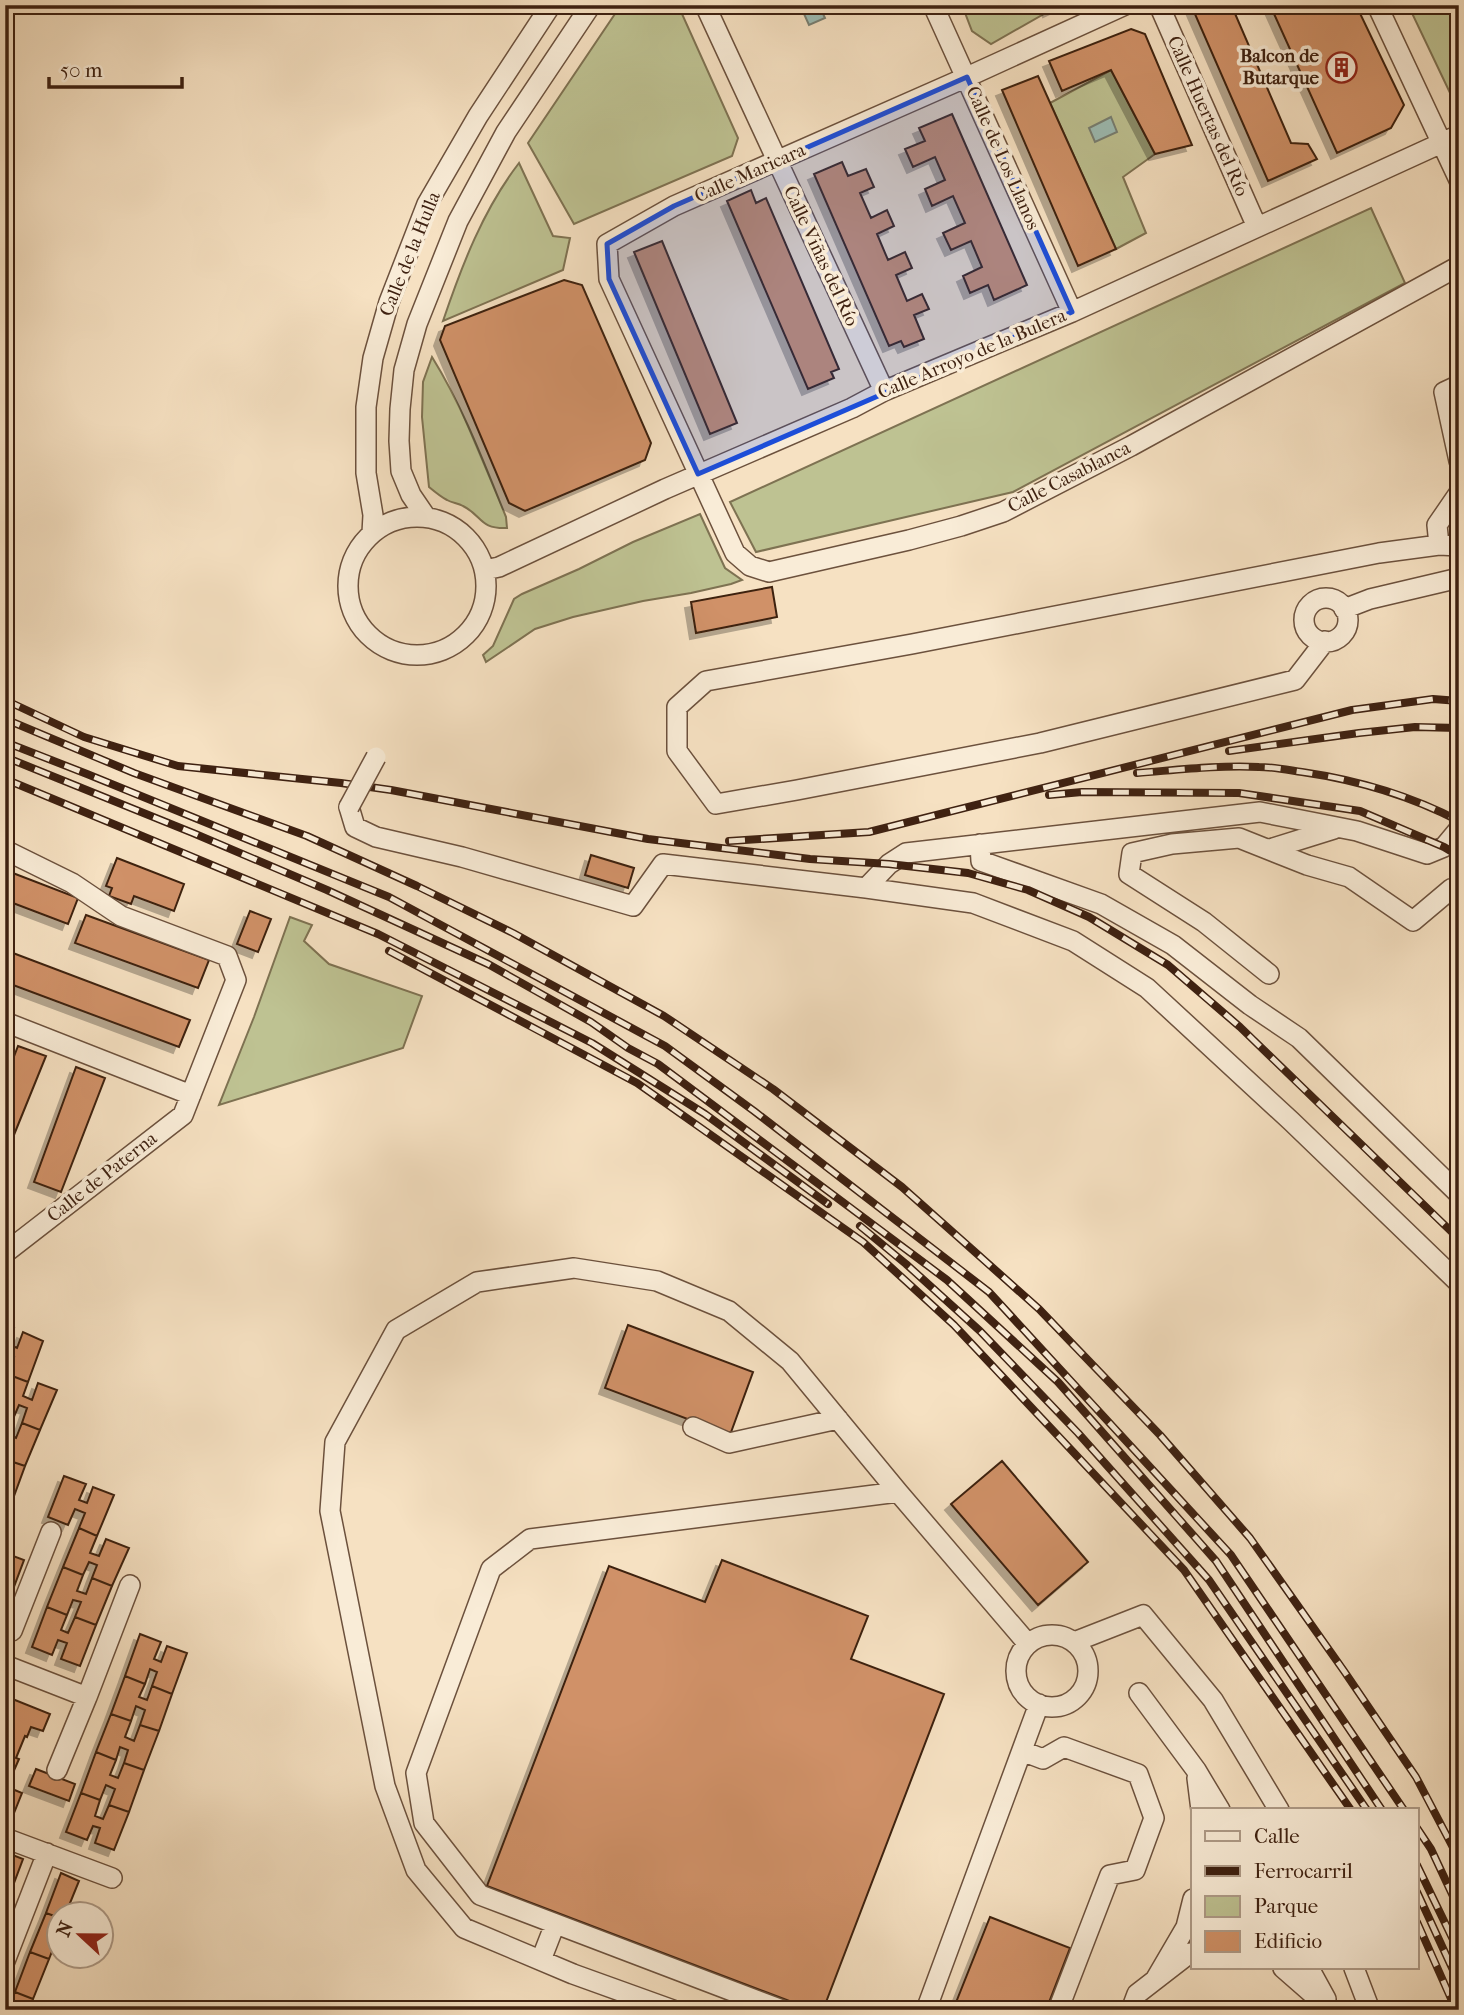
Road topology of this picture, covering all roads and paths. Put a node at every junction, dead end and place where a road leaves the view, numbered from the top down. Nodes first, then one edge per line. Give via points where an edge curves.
1 (551, 5) edge
2 (591, 5) edge
3 (705, 5) edge
4 (933, 5) edge
5 (1125, 5) edge
6 (1159, 5) edge
7 (1377, 5) edge
8 (967, 78) junction
9 (1459, 135) edge
10 (1441, 143) junction
11 (777, 161) junction
12 (1459, 180) edge
13 (1257, 227) junction
14 (1459, 267) edge
15 (1072, 312) junction
16 (1459, 385) edge
17 (884, 391) junction
18 (1459, 461) edge
19 (698, 474) junction
20 (1459, 493) edge
21 (426, 517) junction
22 (372, 533) junction
23 (1439, 545) junction
24 (1459, 546) edge
25 (485, 570) junction
26 (1459, 578) edge
27 (1344, 609) junction
28 (1325, 641) junction
29 (376, 757) dead end
30 (1338, 827) junction
31 (1459, 829) edge
32 (980, 844) junction
33 (1270, 849) junction
34 (5, 850) edge
35 (866, 888) junction
36 (1459, 894) edge
37 (1269, 974) dead end
38 (5, 1022) edge
39 (191, 1095) junction
40 (1459, 1194) edge
41 (5, 1253) edge
42 (1459, 1283) edge
43 (838, 1419) junction
44 (693, 1427) dead end
45 (898, 1492) junction
46 (51, 1532) dead end
47 (130, 1585) dead end
48 (7, 1634) edge
49 (1074, 1642) junction
50 (1028, 1644) junction
51 (5, 1665) edge
52 (1139, 1693) dead end
53 (87, 1697) junction
54 (1039, 1704) junction
55 (1022, 1751) junction
56 (57, 1769) dead end
57 (1196, 1770) junction
58 (1201, 1808) edge
59 (1219, 1808) edge
60 (1278, 1808) edge
61 (5, 1838) edge
62 (47, 1853) junction
63 (112, 1878) dead end
64 (1191, 1907) edge
65 (555, 1924) junction
66 (1191, 1953) edge
67 (541, 1960) junction
68 (5, 1961) edge
69 (1284, 1969) edge
70 (1310, 1969) edge
71 (1354, 1969) edge
72 (1155, 1980) junction
73 (1331, 2009) edge
74 (673, 2010) edge
75 (782, 2010) edge
76 (926, 2010) edge
77 (1058, 2010) edge
78 (1131, 2010) edge
79 (1370, 2010) edge

1 - 22 street, Calle de la Hulla via 427,204 389,302 373,358 366,407
2 - 21 street, Calle de la Hulla via 506,132 458,221 417,324 404,370 399,441 401,471
3 - 11 street, Calle Viñas del Río
4 - 8 street, Calle de Los Llanos
5 - 8 street, Calle Maricara
6 - 13 street, Calle Huertas del Río
7 - 10 street
8 - 11 street, Calle Maricara
8 - 15 street, Calle de Los Llanos
9 - 10 street, Calle Arroyo de la Bulera
10 - 12 street
10 - 13 street, Calle Arroyo de la Bulera
11 - 17 street, Calle Viñas del Río
11 - 19 street, Calle Maricara via 674,206 607,244 609,279
13 - 15 street, Calle Arroyo de la Bulera
14 - 19 street, Calle Casablanca via 1120,452 1003,512 961,526 769,572 750,566 735,553
15 - 17 street, Calle Arroyo de la Bulera
16 - 18 street via 1444,392
17 - 19 street, Calle Arroyo de la Bulera
19 - 25 street, Calle Arroyo de la Bulera
20 - 23 street via 1437,525
21 - 22 street via 407,517
21 - 25 street via 447,523 464,535
22 - 25 street via 358,549 350,569 348,591 353,612 364,631 401,654 425,655 447,649 466,635 480,616 486,594
23 - 24 street
23 - 28 street via 706,681 677,707 677,751 716,804 1040,743 1295,680
26 - 27 street
27 - 28 street via 1349,616 1345,633
27 - 28 street via 1339,601 1322,597 1307,607 1303,624 1313,639
29 - 35 street, bridge via 349,807 355,827 376,837 633,906 663,864
30 - 31 street via 1427,854 1444,846
30 - 32 street via 1260,812
30 - 33 street
32 - 35 street via 906,853
32 - 40 street via 981,861 1101,904 1173,945 1299,1038
33 - 36 street via 1349,877 1413,921 1451,889
33 - 37 street via 1239,838 1172,844 1132,853 1129,874 1204,922
34 - 39 street, Calle de Paterna via 72,883 121,916 226,956 236,979
35 - 42 street via 973,904 1073,941 1147,988
38 - 39 street
39 - 41 street, Calle de Paterna via 183,1115
43 - 44 street via 729,1443
43 - 45 street
43 - 67 street via 790,1361 729,1311 657,1281 573,1268 477,1282 396,1331 389,1342 335,1442 330,1511 385,1786 416,1870 464,1928
45 - 50 street
45 - 65 street via 530,1539 491,1569 416,1773 424,1823 480,1895
46 - 48 street
47 - 53 street
49 - 50 street via 1051,1635
49 - 54 street via 1087,1665 1082,1689 1063,1704
49 - 60 street via 1143,1615 1213,1700
50 - 54 street via 1017,1664 1017,1677 1021,1689
51 - 53 street
52 - 57 street
53 - 56 street
54 - 55 street
55 - 76 street
55 - 77 street via 1043,1759 1064,1747 1138,1773 1154,1818 1135,1870 1110,1875
57 - 58 street
57 - 59 street
61 - 62 street
62 - 63 street
62 - 68 street
64 - 72 street via 1186,1927
65 - 67 street
65 - 75 street
66 - 72 street
67 - 74 street
69 - 73 street
70 - 73 street
71 - 79 street
72 - 78 street via 1137,1994

